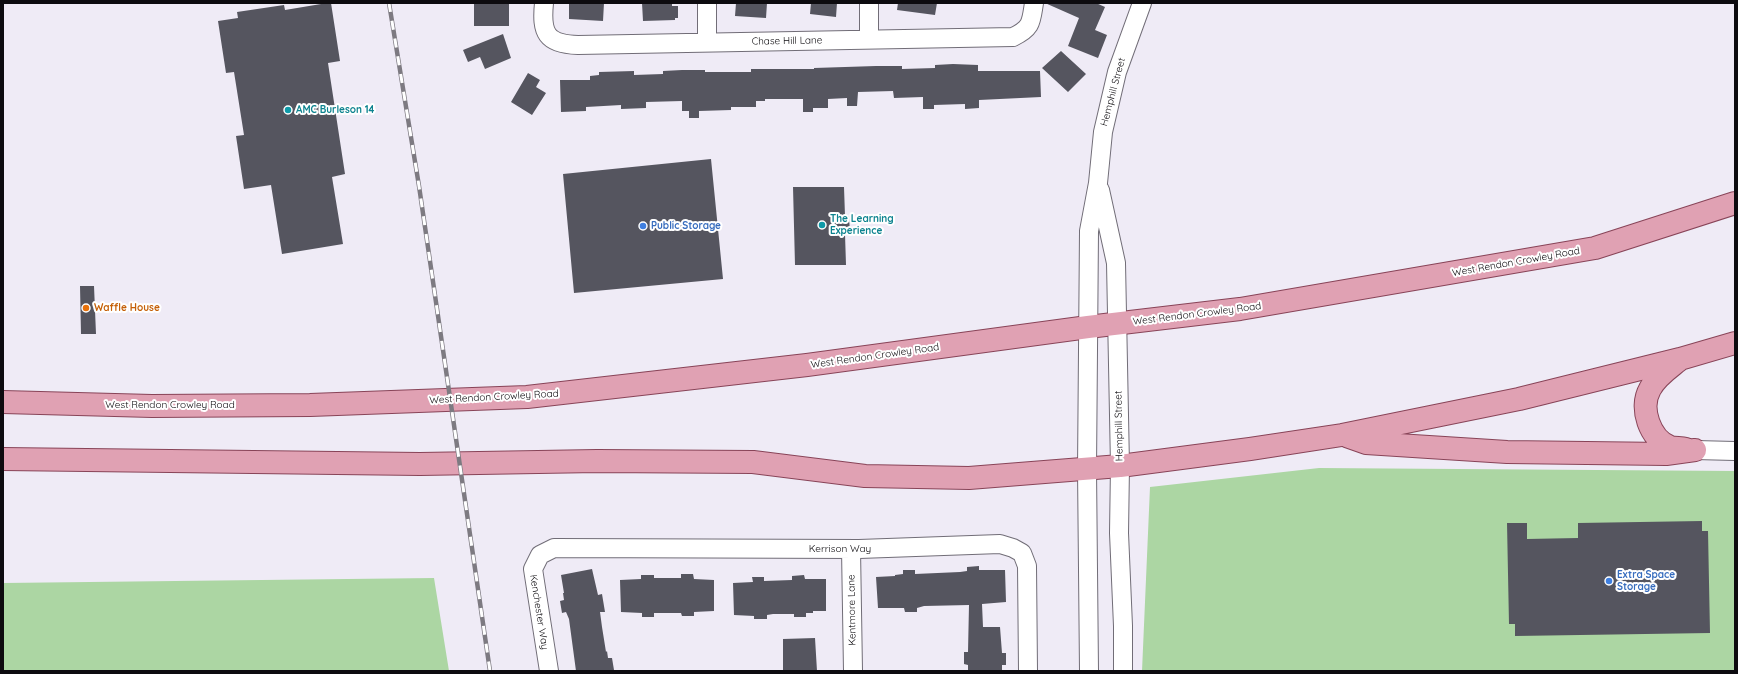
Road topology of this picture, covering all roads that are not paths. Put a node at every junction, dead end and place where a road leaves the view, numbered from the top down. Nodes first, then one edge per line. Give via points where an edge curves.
1 (544, 3) edge
2 (707, 3) edge
3 (869, 3) edge
4 (1034, 3) edge
5 (1142, 3) edge
6 (870, 39) junction
7 (707, 42) junction
8 (1098, 183) junction
9 (1735, 202) edge
10 (1117, 324) junction
11 (1088, 327) junction
12 (1735, 343) edge
13 (1680, 359) junction
14 (3, 402) edge
15 (1342, 435) junction
16 (1695, 450) junction
17 (1735, 451) edge
18 (3, 459) edge
19 (1120, 466) junction
20 (1087, 469) junction
21 (851, 549) junction
22 (540, 555) joint
23 (548, 671) edge
24 (853, 671) edge
25 (1028, 671) edge
26 (1089, 671) edge
27 (1123, 671) edge

1 - 7 street, Chase Hill Lane via 543,23 550,38 564,44
2 - 7 street
3 - 6 street
4 - 6 street, Chase Hill Lane via 1028,28 1013,36
5 - 8 street, Hemphill Street via 1117,72 1103,132
6 - 7 street, Chase Hill Lane
8 - 10 street, Hemphill Street via 1116,263
8 - 11 street, Hemphill Street via 1089,231
9 - 10 main road, West Rendon Crowley Road via 1595,248 1240,309
10 - 11 main road, West Rendon Crowley Road
10 - 19 street, Hemphill Street
11 - 14 main road, West Rendon Crowley Road via 807,365 526,397 302,405 152,406
11 - 20 street, Hemphill Street
12 - 13 main road
13 - 15 main road via 1519,399
13 - 16 main road via 1660,376 1650,389 1647,418 1650,428 1670,447
15 - 16 main road via 1366,443 1507,452 1666,454
15 - 19 main road via 1250,450
16 - 17 street
18 - 20 main road via 420,464 753,462 865,476 969,478
19 - 20 main road
19 - 27 street, Hemphill Street
20 - 26 street, Hemphill Street
21 - 22 street, Kerrison Way via 570,547 554,548
21 - 24 street, Kentmore Lane
21 - 25 street, Kerrison Way via 1000,544 1022,553 1026,566
22 - 23 street, Kenchester Way via 533,569

